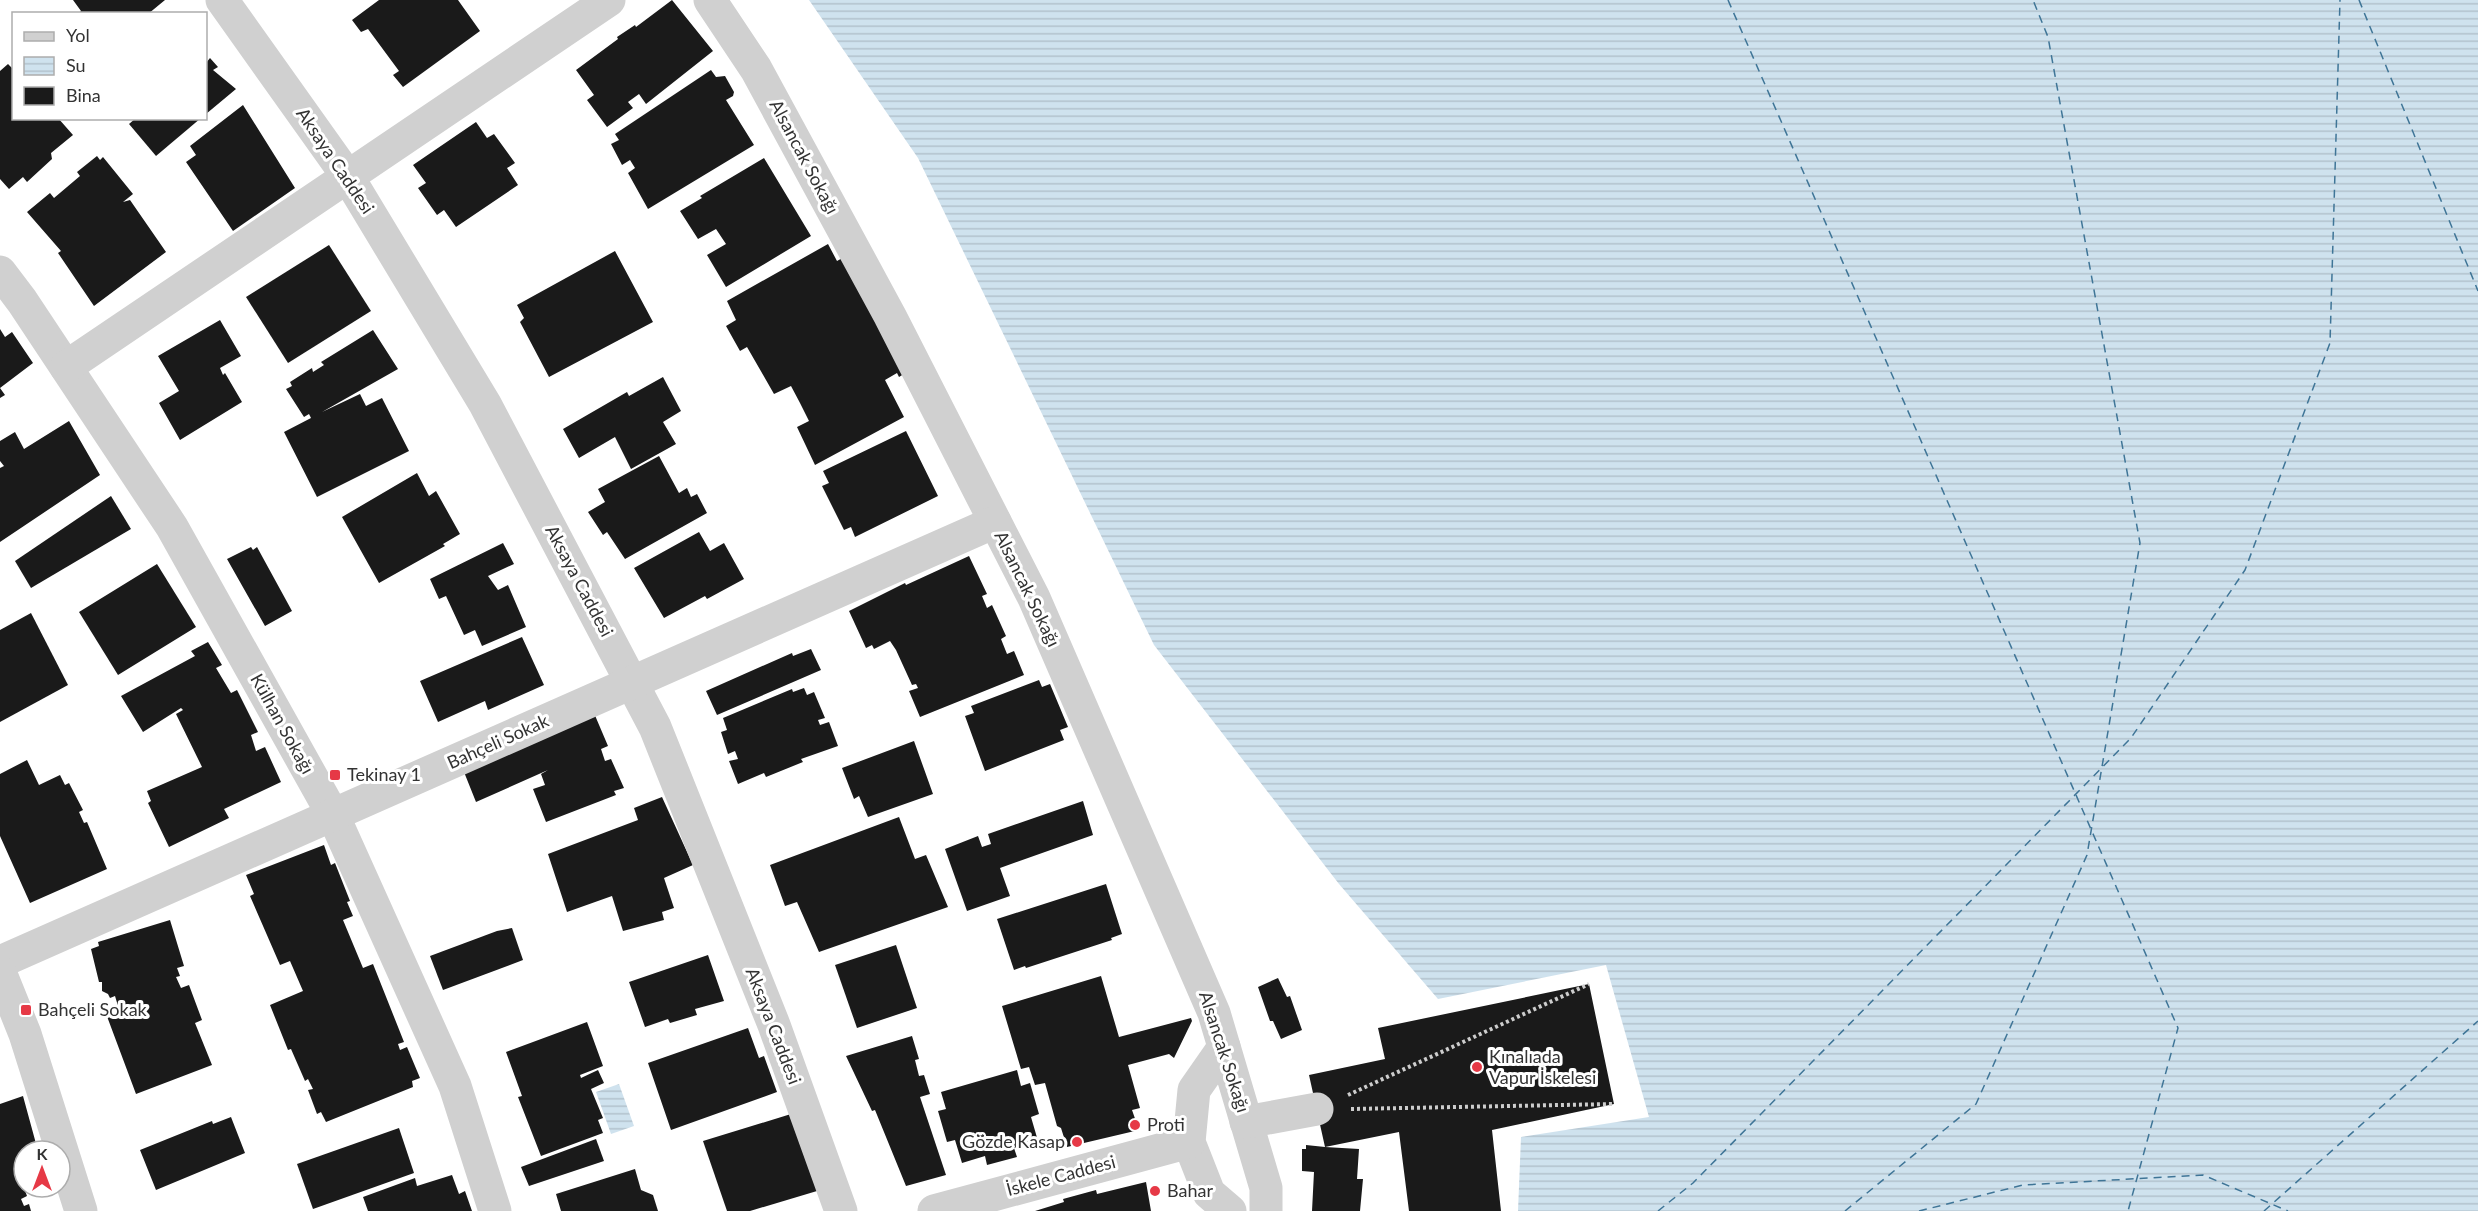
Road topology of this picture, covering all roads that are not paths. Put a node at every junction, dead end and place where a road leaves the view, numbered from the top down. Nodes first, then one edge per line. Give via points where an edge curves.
1 (222, 0) edge
2 (609, 0) edge
3 (710, 0) edge
4 (348, 177) junction
5 (0, 272) edge
6 (66, 367) junction
7 (995, 522) junction
8 (632, 683) junction
9 (333, 815) junction
10 (0, 962) edge
11 (0, 972) edge
12 (1224, 1047) junction
13 (1317, 1109) road end
14 (1246, 1122) junction
15 (1189, 1142) junction
16 (81, 1211) edge
17 (495, 1211) edge
18 (841, 1211) edge
19 (934, 1211) edge
20 (1230, 1211) edge
21 (1266, 1211) edge

1 - 4 street, Aksaya Caddesi
2 - 4 street
3 - 7 street, Alsancak Sokağı via 761,80 890,316
4 - 6 street
4 - 8 street, Aksaya Caddesi via 486,404
5 - 6 street, Külhan Sokağı
6 - 9 street, Külhan Sokağı via 172,527
7 - 8 street, Bahçeli Sokak
7 - 12 street, Alsancak Sokağı via 1044,620 1214,1013
8 - 9 street, Bahçeli Sokak
8 - 18 street, Aksaya Caddesi via 655,727 770,1014
9 - 10 street, Bahçeli Sokak
9 - 17 street, Külhan Sokağı via 455,1086
11 - 16 street via 25,1034
12 - 14 street, Alsancak Sokağı
12 - 15 street via 1194,1090
13 - 14 street
14 - 21 street, Alsancak Sokağı via 1266,1188
15 - 19 street, İskele Caddesi
15 - 20 street via 1209,1193

